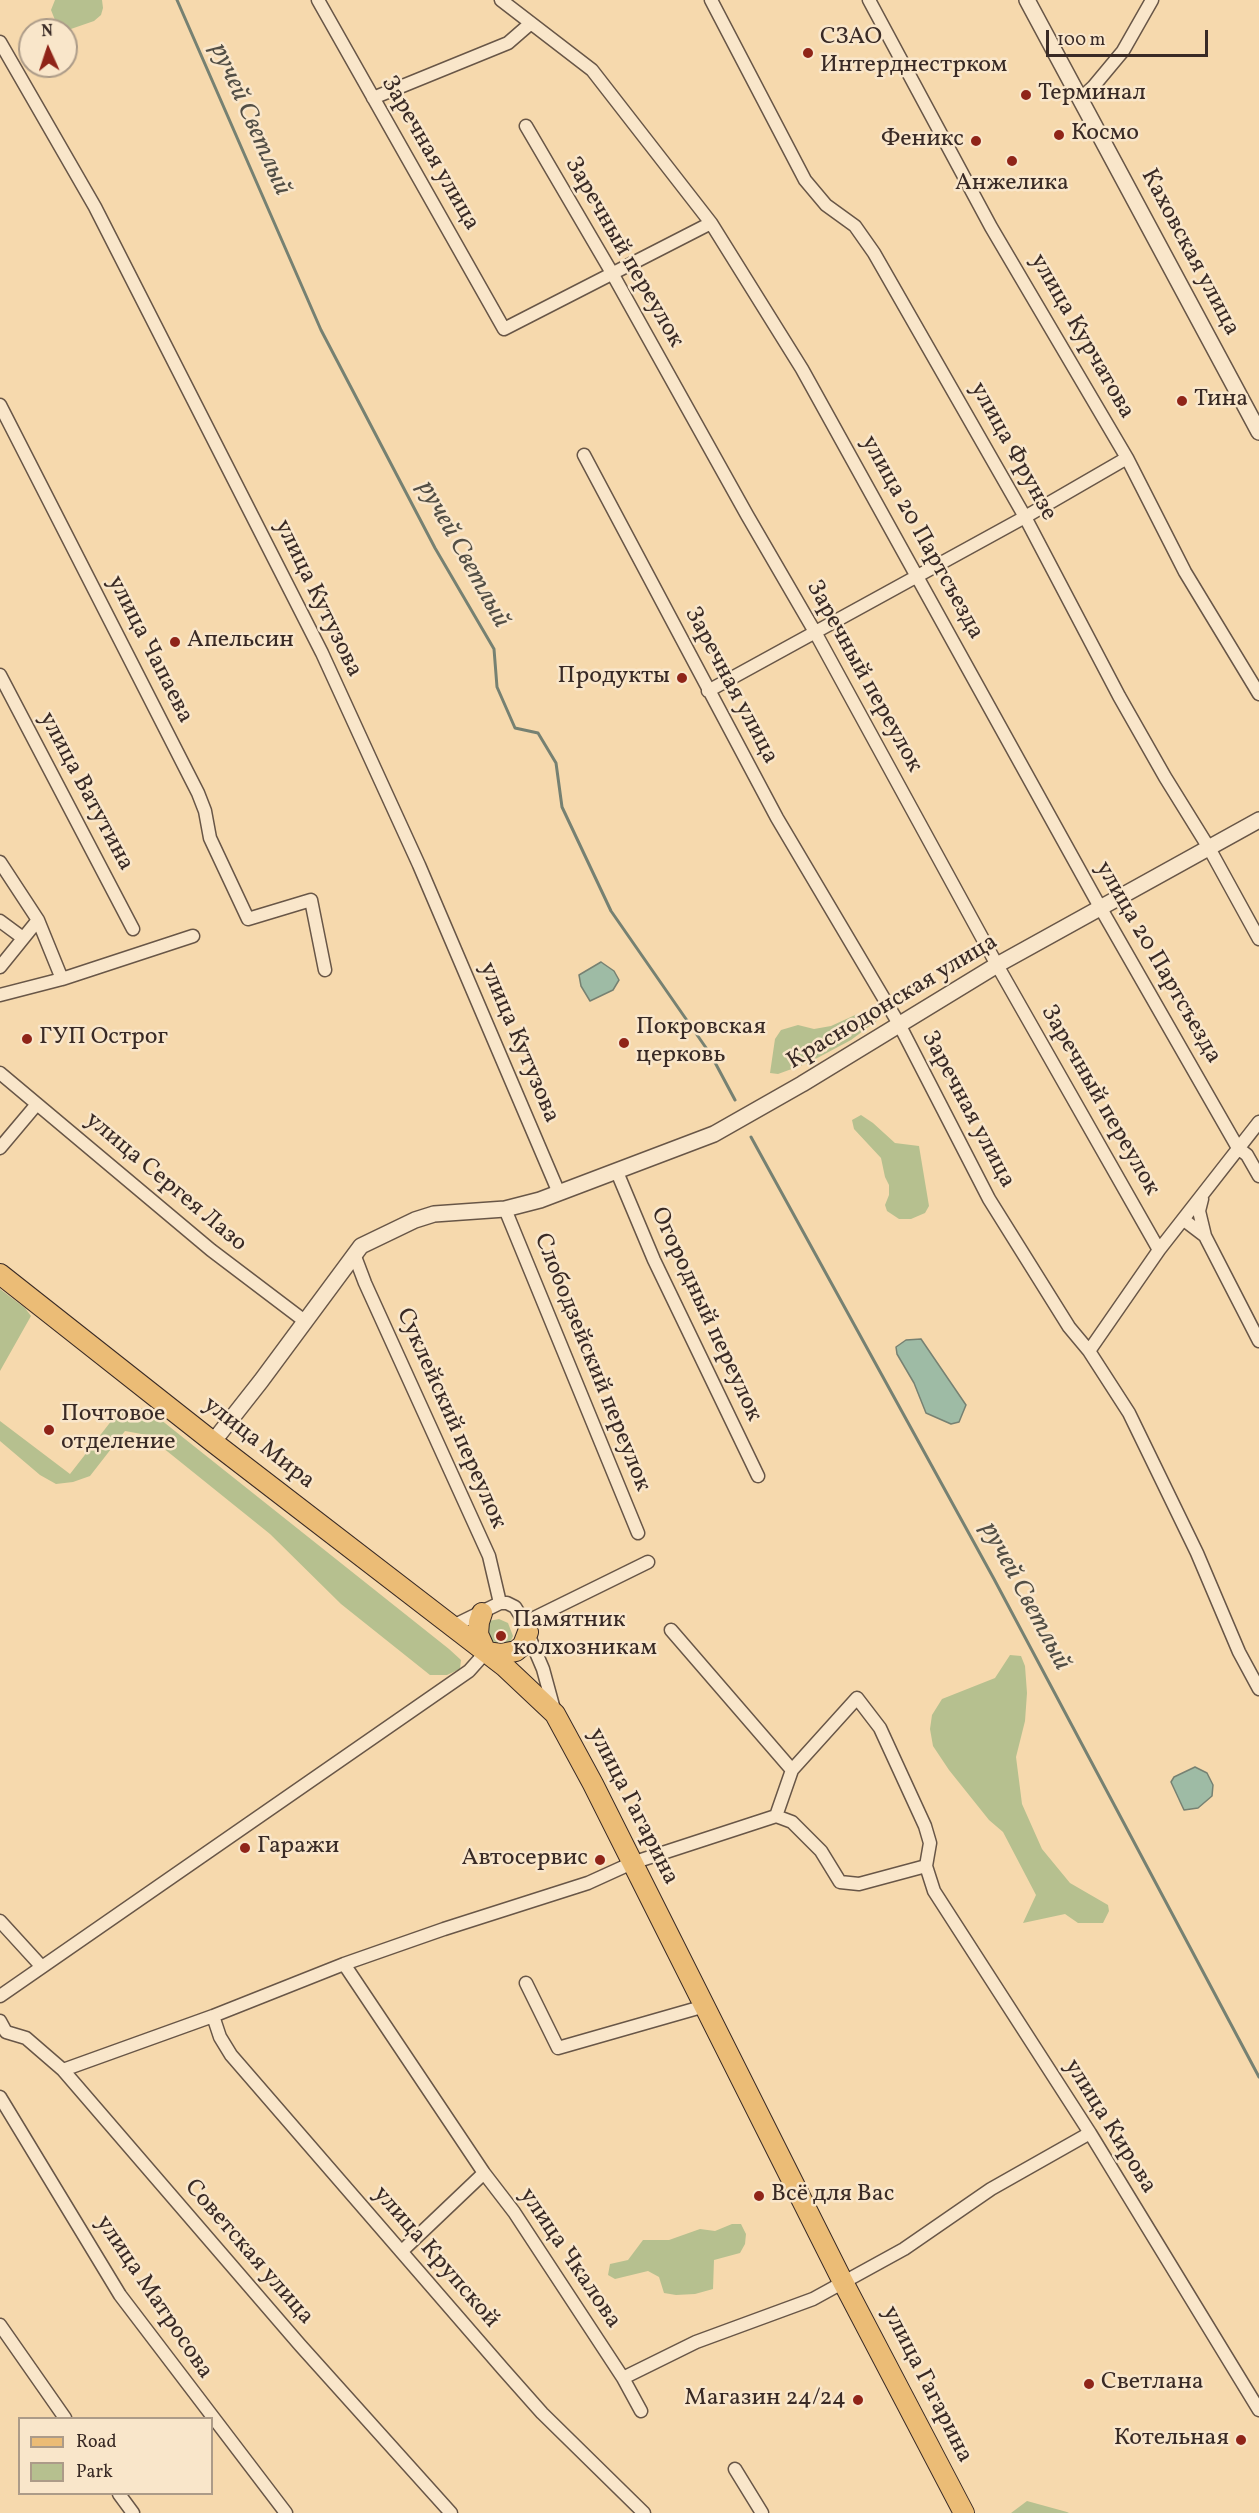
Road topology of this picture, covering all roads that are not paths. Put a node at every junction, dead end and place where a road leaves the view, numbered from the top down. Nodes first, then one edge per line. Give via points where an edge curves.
1 (318, 0) edge
2 (501, 0) edge
3 (711, 0) edge
4 (869, 0) edge
5 (1027, 0) edge
6 (1152, 0) edge
7 (531, 23) junction
8 (0, 42) edge
9 (373, 98) junction
10 (1080, 99) junction
11 (526, 126) dead end
12 (711, 223) junction
13 (612, 273) junction
14 (0, 405) edge
15 (1259, 432) edge
16 (584, 456) dead end
17 (1127, 458) junction
18 (1025, 517) junction
19 (918, 576) junction
20 (815, 632) junction
21 (0, 675) edge
22 (708, 691) junction
23 (1259, 694) edge
24 (1259, 820) edge
25 (1209, 848) junction
26 (0, 862) edge
27 (1100, 907) junction
28 (38, 920) junction
29 (0, 921) edge
30 (133, 929) dead end
31 (193, 936) dead end
32 (23, 938) junction
33 (1259, 939) edge
34 (997, 965) junction
35 (0, 967) edge
36 (325, 970) dead end
37 (62, 979) junction
38 (0, 995) edge
39 (899, 1024) junction
40 (0, 1073) edge
41 (37, 1104) junction
42 (1259, 1122) edge
43 (0, 1148) edge
44 (1238, 1148) junction
45 (617, 1172) junction
46 (1259, 1176) edge
47 (560, 1193) junction
48 (1202, 1197) junction
49 (505, 1209) junction
50 (1184, 1220) junction
51 (1205, 1236) junction
52 (1159, 1250) junction
53 (354, 1254) junction
54 (0, 1274) edge
55 (306, 1322) junction
56 (1258, 1337) edge
57 (1089, 1351) junction
58 (213, 1442) junction
59 (758, 1476) dead end
60 (638, 1533) dead end
61 (648, 1562) dead end
62 (500, 1603) junction
63 (482, 1613) junction
64 (453, 1626) junction
65 (526, 1628) junction
66 (671, 1630) dead end
67 (486, 1652) junction
68 (1259, 1689) edge
69 (555, 1714) junction
70 (792, 1770) junction
71 (776, 1816) junction
72 (632, 1863) junction
73 (926, 1866) junction
74 (0, 1921) edge
75 (344, 1964) junction
76 (42, 1967) junction
77 (526, 1983) dead end
78 (0, 1996) edge
79 (705, 2006) junction
80 (213, 2016) junction
81 (2, 2030) edge
82 (63, 2070) junction
83 (0, 2097) edge
84 (1090, 2133) junction
85 (484, 2173) junction
86 (402, 2251) junction
87 (843, 2282) junction
88 (0, 2325) edge
89 (623, 2378) junction
90 (1259, 2410) edge
91 (641, 2411) dead end
92 (64, 2417) edge
93 (213, 2417) edge
94 (213, 2417) edge
95 (735, 2469) dead end
96 (120, 2495) edge
97 (133, 2513) edge
98 (286, 2513) edge
99 (451, 2513) edge
100 (644, 2513) edge
101 (762, 2513) edge
102 (964, 2513) edge

1 - 9 street, Заречная улица
2 - 7 street, улица 20 Партсъезда
3 - 18 street, улица Фрунзе via 805,180 868,243
4 - 17 street, улица Курчатова via 991,227
5 - 10 street, Каховская улица
6 - 10 street via 1123,51
7 - 9 street via 508,43
7 - 12 street, улица 20 Партсъезда via 601,79
8 - 47 street, улица Кутузова via 95,207 322,652 419,865
9 - 13 street, Заречная улица via 504,329
10 - 15 street, Каховская улица
11 - 13 street, Заречный переулок
12 - 13 street
12 - 19 street, улица 20 Партсъезда via 802,369
13 - 20 street, Заречный переулок
14 - 36 street, улица Чапаева via 198,793 210,838 248,919 311,900
16 - 22 street, Заречная улица
17 - 18 street
17 - 23 street, улица Курчатова via 1185,572
18 - 19 street
18 - 25 street, улица Фрунзе via 1119,696
19 - 20 street
19 - 27 street, улица 20 Партсъезда
20 - 22 street
20 - 34 street, Заречный переулок
21 - 30 street, улица Ватутина
22 - 39 street, Заречная улица via 777,818
24 - 25 street, Краснодонская улица
25 - 27 street, Краснодонская улица
25 - 33 street, улица Фрунзе
26 - 28 street
27 - 34 street, Краснодонская улица
27 - 44 street, улица 20 Партсъезда
28 - 32 street
28 - 37 street
29 - 32 street
31 - 37 street
32 - 35 street
34 - 39 street, Краснодонская улица
34 - 52 street, Заречный переулок
37 - 38 street
39 - 45 street, Краснодонская улица via 714,1134
39 - 57 street, Заречная улица via 988,1199 1069,1327
40 - 41 street, улица Сергея Лазо
41 - 43 street
41 - 55 street, улица Сергея Лазо via 211,1250
42 - 44 street
44 - 46 street, улица 20 Партсъезда
44 - 48 street
45 - 47 street, Краснодонская улица
45 - 59 street, Огородный переулок via 654,1260
47 - 49 street, Краснодонская улица
48 - 50 street
48 - 51 street via 1199,1211
49 - 53 street, Краснодонская улица via 434,1214 371,1240
49 - 60 street, Слободзейский переулок
50 - 51 street
50 - 52 street
51 - 56 street
52 - 57 street
53 - 55 street, Краснодонская улица
53 - 62 street, Суклейский переулок via 489,1556
54 - 58 main road, улица Мира
55 - 58 street, Краснодонская улица
57 - 68 street, Заречная улица via 1129,1413
58 - 64 main road, улица Мира
61 - 65 street
62 - 63 street
62 - 65 street via 515,1607
63 - 64 street
63 - 67 main road via 478,1634
64 - 67 main road, улица Мира
65 - 67 main road via 523,1645 516,1651
65 - 69 street via 550,1689
66 - 70 street
67 - 69 main road, улица Гагарина
67 - 76 street via 469,1671
69 - 72 main road, улица Гагарина
70 - 71 street
70 - 73 street, улица Кирова via 857,1698 880,1728 926,1826 930,1843
71 - 72 street
71 - 73 street via 792,1822 821,1851 840,1882 859,1884
72 - 75 street via 588,1883
72 - 79 main road, улица Гагарина
73 - 84 street, улица Кирова via 934,1891
74 - 76 street
75 - 80 street
75 - 85 street, улица Чкалова
76 - 78 street
77 - 79 street via 558,2049
79 - 87 main road, улица Гагарина
80 - 82 street
80 - 86 street, улица Крупской via 231,2055
81 - 82 street, Советская улица via 26,2038
82 - 99 street, Советская улица
83 - 93 street, улица Матросова via 120,2295
84 - 87 street via 991,2189 904,2249
84 - 90 street, улица Кирова
85 - 86 street
85 - 89 street, улица Чкалова
86 - 100 street, улица Крупской via 542,2413
87 - 89 street via 804,2303 696,2342
87 - 102 main road, улица Гагарина
88 - 92 street
89 - 91 street, улица Чкалова
94 - 98 street, улица Матросова
95 - 101 street
96 - 97 street

